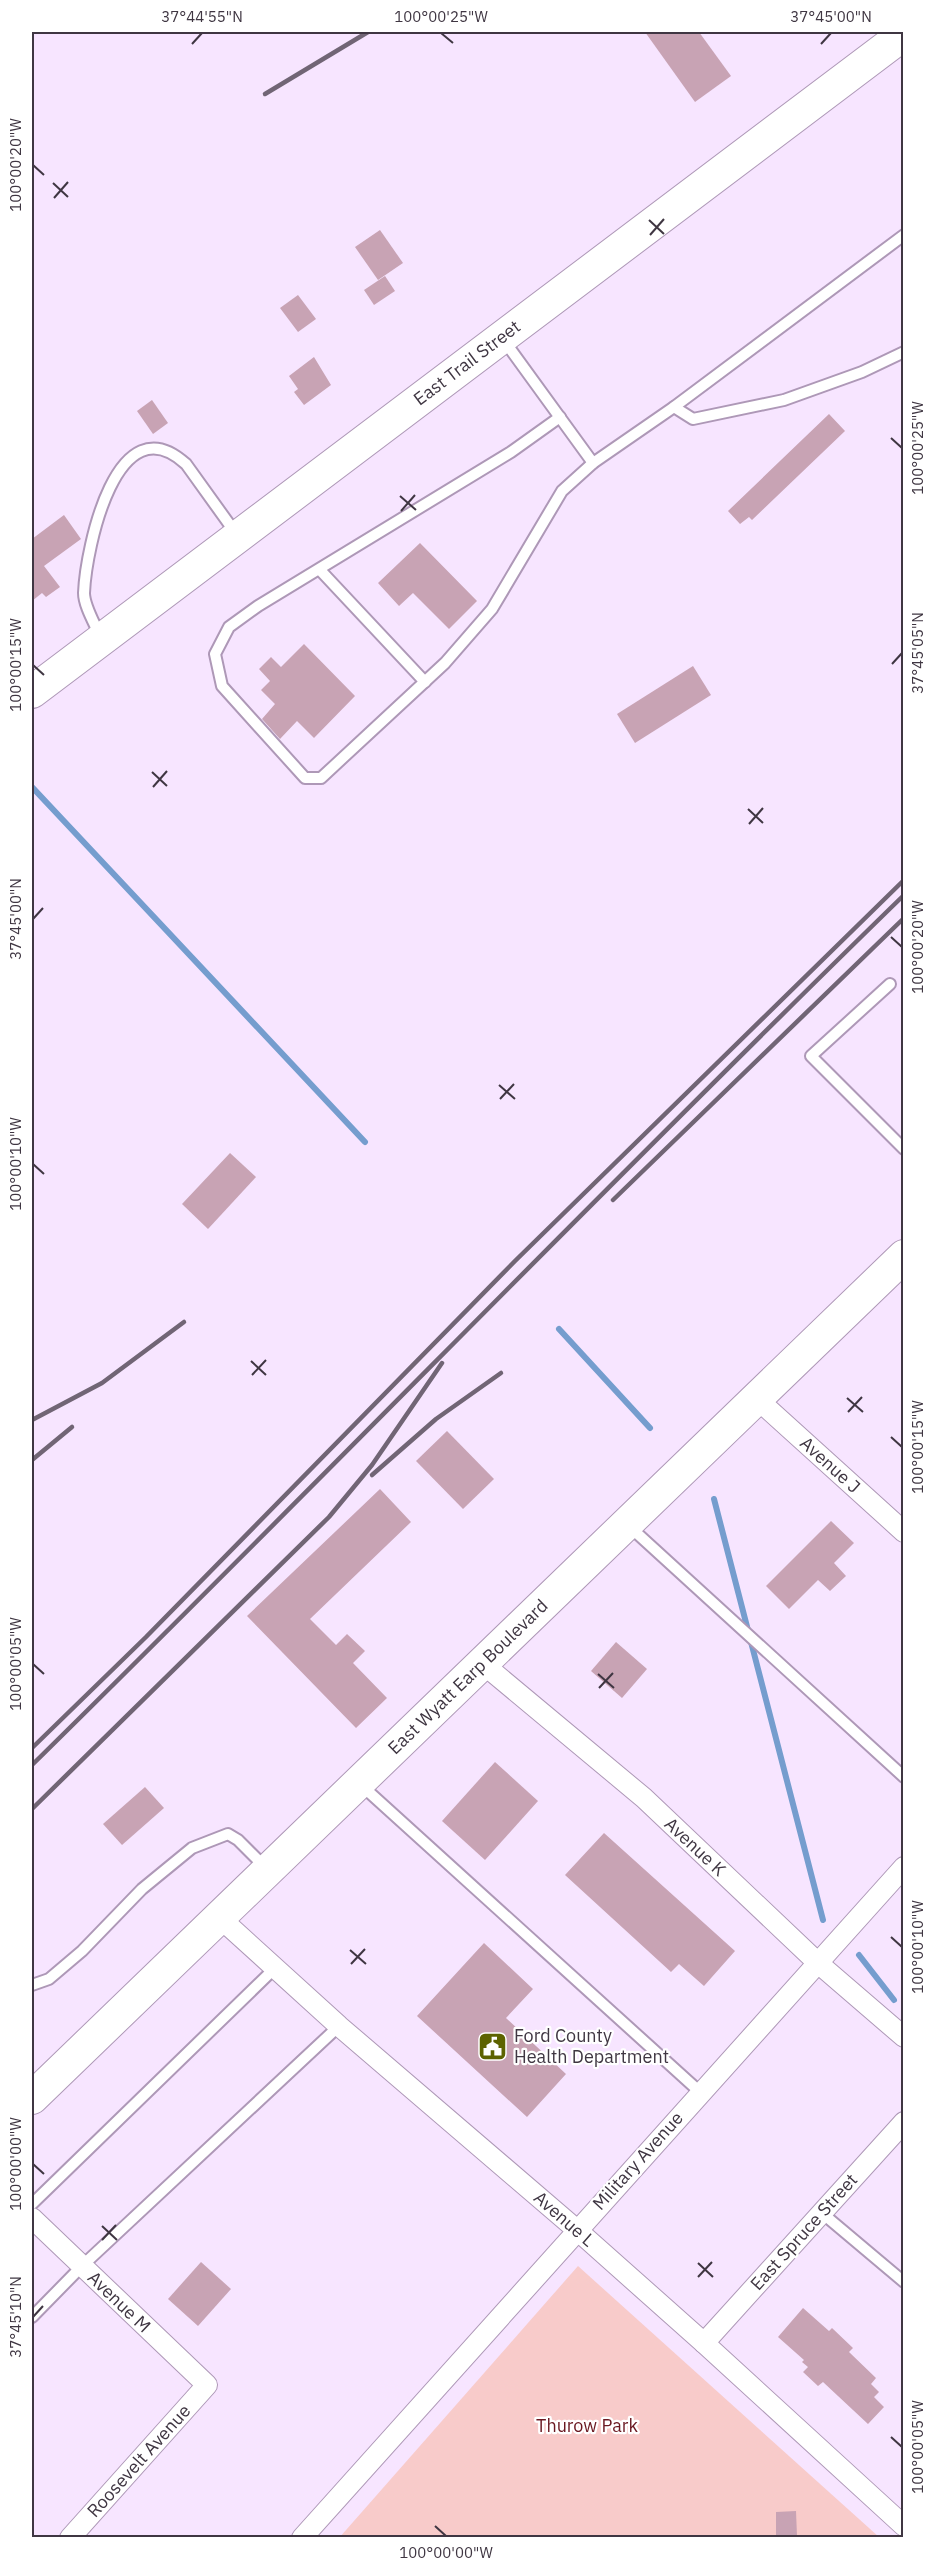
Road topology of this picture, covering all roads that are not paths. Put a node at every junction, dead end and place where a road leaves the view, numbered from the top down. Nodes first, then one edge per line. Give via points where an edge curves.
1 (903, 34) edge
2 (903, 235) edge
3 (502, 337) junction
4 (903, 352) edge
5 (674, 407) junction
6 (560, 417) junction
7 (593, 463) junction
8 (237, 536) junction
9 (320, 570) junction
10 (102, 639) junction
11 (425, 682) junction
12 (32, 692) edge
13 (890, 984) dead end
14 (903, 1149) edge
15 (900, 1265) edge
16 (756, 1398) junction
17 (626, 1524) junction
18 (903, 1532) edge
19 (482, 1663) junction
20 (903, 1777) edge
21 (358, 1782) junction
22 (903, 1867) edge
23 (268, 1869) junction
24 (219, 1917) junction
25 (818, 1963) junction
26 (275, 1968) junction
27 (32, 1985) edge
28 (339, 2026) junction
29 (903, 2037) edge
30 (700, 2092) junction
31 (32, 2098) edge
32 (903, 2122) edge
33 (32, 2204) edge
34 (822, 2213) junction
35 (32, 2218) edge
36 (577, 2230) junction
37 (82, 2266) junction
38 (903, 2283) edge
39 (32, 2317) edge
40 (704, 2343) junction
41 (207, 2385) joint
42 (903, 2526) edge
43 (70, 2538) edge
44 (302, 2538) edge

1 - 3 main road, East Trail Street
2 - 5 lane
3 - 6 lane
3 - 8 main road, East Trail Street
4 - 5 lane via 862,372 784,400 693,419
5 - 7 lane
6 - 7 lane
6 - 9 lane via 511,452
7 - 11 lane via 562,491 492,609
8 - 10 main road, East Trail Street
8 - 10 lane via 176,454 159,447 129,458 115,474 102,507 88,564 84,596
9 - 11 lane
9 - 11 lane via 230,627 215,654 222,686 305,778 321,778
10 - 12 main road, East Trail Street
13 - 14 lane via 811,1056
15 - 16 main road, East Wyatt Earp Boulevard
16 - 17 main road, East Wyatt Earp Boulevard
16 - 18 street, Avenue J
17 - 19 main road, East Wyatt Earp Boulevard
17 - 20 lane
19 - 21 main road, East Wyatt Earp Boulevard
19 - 25 street, Avenue K via 644,1798
21 - 23 main road, East Wyatt Earp Boulevard
21 - 30 lane
22 - 25 street, Military Avenue
23 - 24 main road, East Wyatt Earp Boulevard
23 - 27 lane via 228,1834 192,1848 142,1889 82,1952 49,1978
24 - 26 street, Avenue L
24 - 31 main road, East Wyatt Earp Boulevard
25 - 29 street, Avenue K
25 - 30 street, Military Avenue
26 - 28 street, Avenue L
26 - 33 lane
28 - 36 street, Avenue L
28 - 37 lane
30 - 36 street, Military Avenue
32 - 34 street, East Spruce Street
34 - 38 lane
34 - 40 street, East Spruce Street
35 - 37 street, Avenue M
36 - 40 street, Avenue L
36 - 44 street, Military Avenue
37 - 39 lane
37 - 41 street, Avenue M
40 - 42 street, Avenue L
41 - 43 street, Roosevelt Avenue

